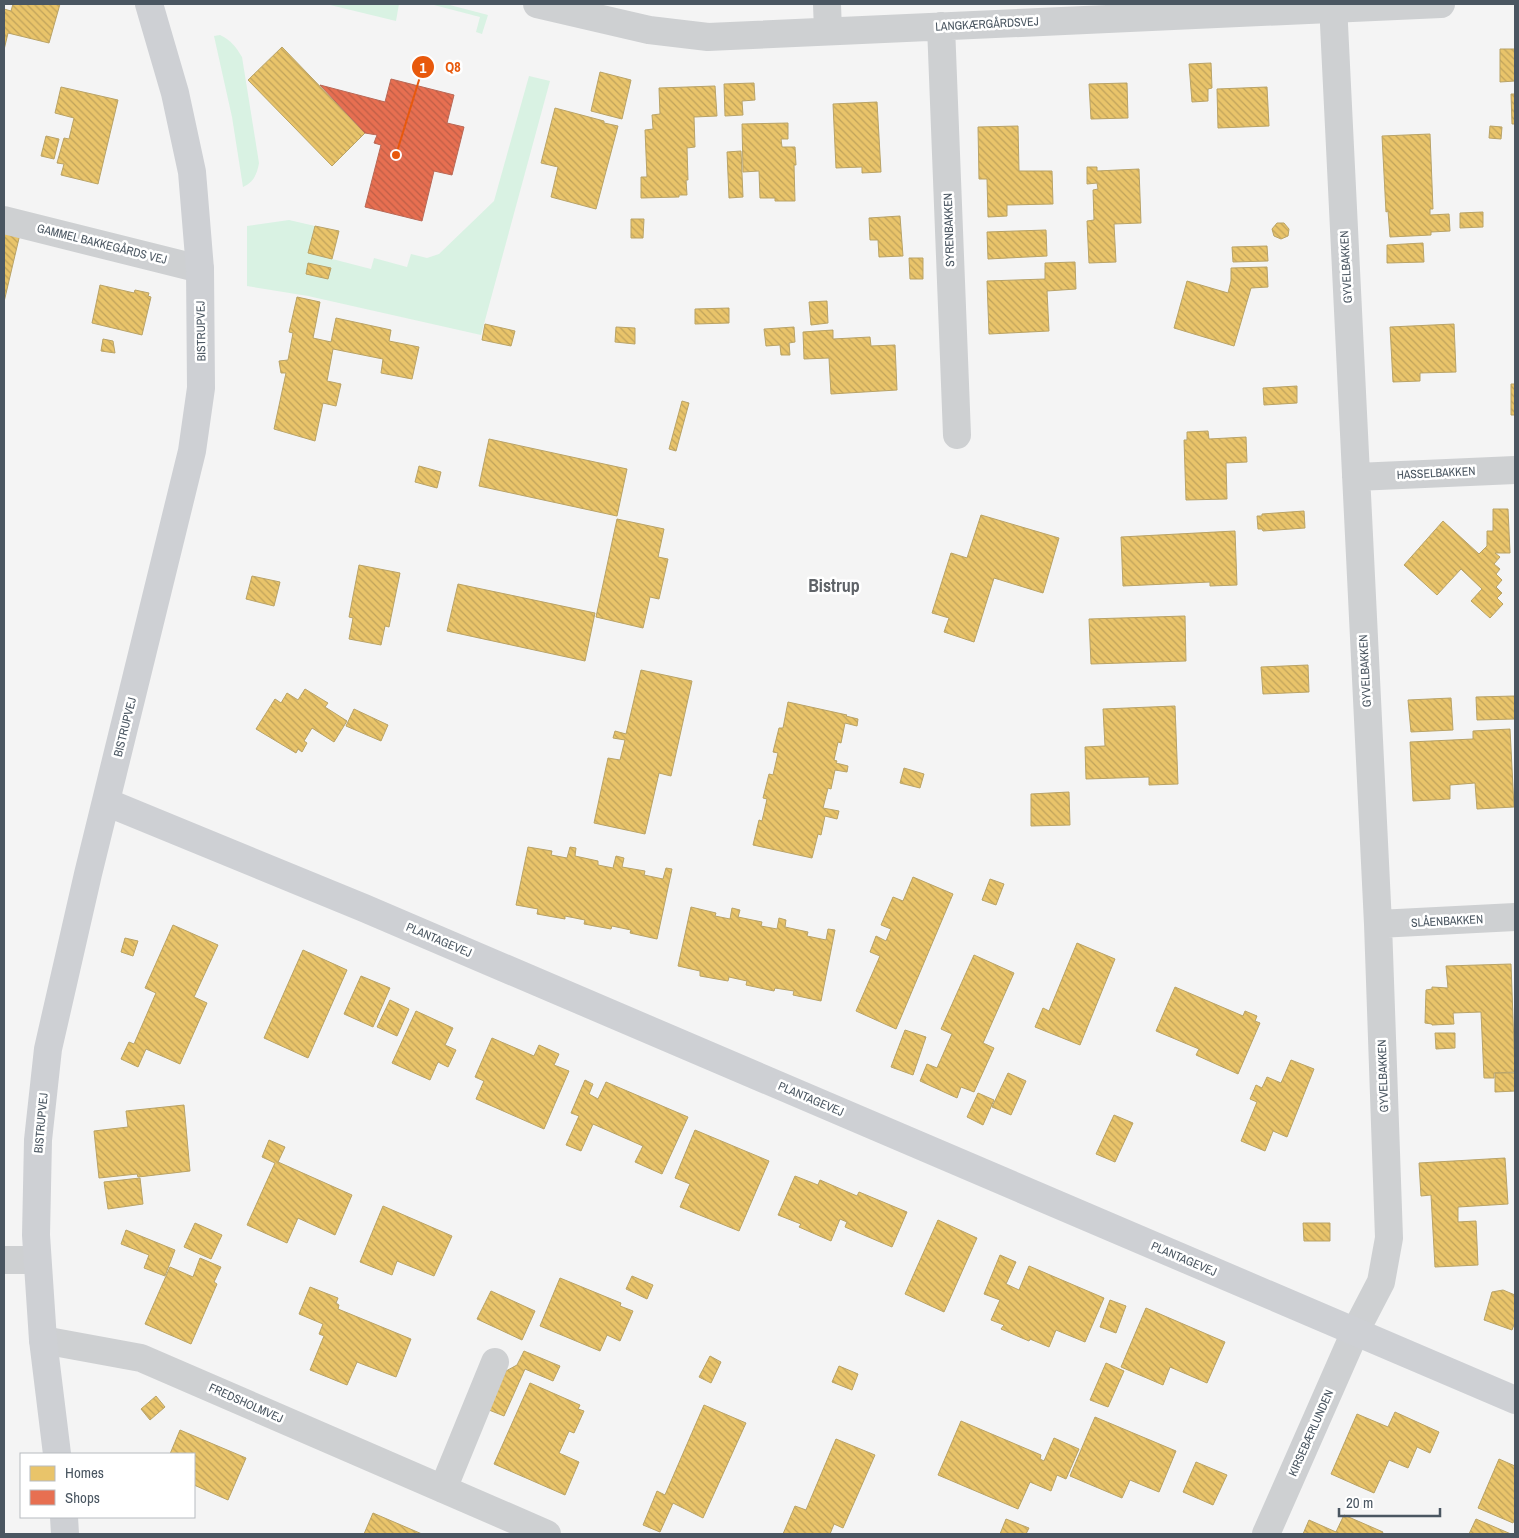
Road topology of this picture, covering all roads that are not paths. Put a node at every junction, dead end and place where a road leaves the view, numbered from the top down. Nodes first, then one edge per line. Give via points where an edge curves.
1 (149, 4) edge
2 (537, 4) edge
3 (827, 4) edge
4 (1441, 4) edge
5 (1333, 6) edge
6 (941, 26) junction
7 (828, 31) junction
8 (4, 220) edge
9 (200, 269) junction
10 (957, 435) dead end
11 (1515, 470) edge
12 (1356, 477) junction
13 (106, 802) junction
14 (1515, 917) edge
15 (1378, 924) junction
16 (4, 1260) edge
17 (37, 1260) junction
18 (1355, 1332) junction
19 (43, 1340) junction
20 (495, 1362) dead end
21 (1515, 1400) edge
22 (57, 1453) edge
23 (443, 1489) junction
24 (64, 1518) edge
25 (66, 1534) edge
26 (547, 1534) edge
27 (1266, 1534) edge

1 - 9 street, BISTRUPVEJ via 175,92 192,172
2 - 7 street, LANGKÆRGÅRDSVEJ via 649,30 708,37
3 - 7 street
4 - 5 street, LANGKÆRGÅRDSVEJ
5 - 6 street, LANGKÆRGÅRDSVEJ
5 - 12 street, GYVELBAKKEN
6 - 7 street, LANGKÆRGÅRDSVEJ
6 - 10 street, SYRENBAKKEN
8 - 9 street, GAMMEL BAKKEGÅRDS VEJ
9 - 13 street, BISTRUPVEJ via 202,388 192,451
11 - 12 street, HASSELBAKKEN
12 - 15 street, GYVELBAKKEN
13 - 17 street, BISTRUPVEJ via 48,1049 38,1140
13 - 18 street, PLANTAGEVEJ via 364,908
14 - 15 street, SLÅENBAKKEN
15 - 18 street, GYVELBAKKEN via 1389,1238 1381,1282
16 - 17 street
17 - 19 street, BISTRUPVEJ
18 - 21 street, PLANTAGEVEJ
18 - 27 street, KIRSEBÆRLUNDEN
19 - 22 street, BISTRUPVEJ
19 - 23 street, FREDSHOLMVEJ via 141,1358
20 - 23 street
23 - 26 street, FREDSHOLMVEJ
24 - 25 street

